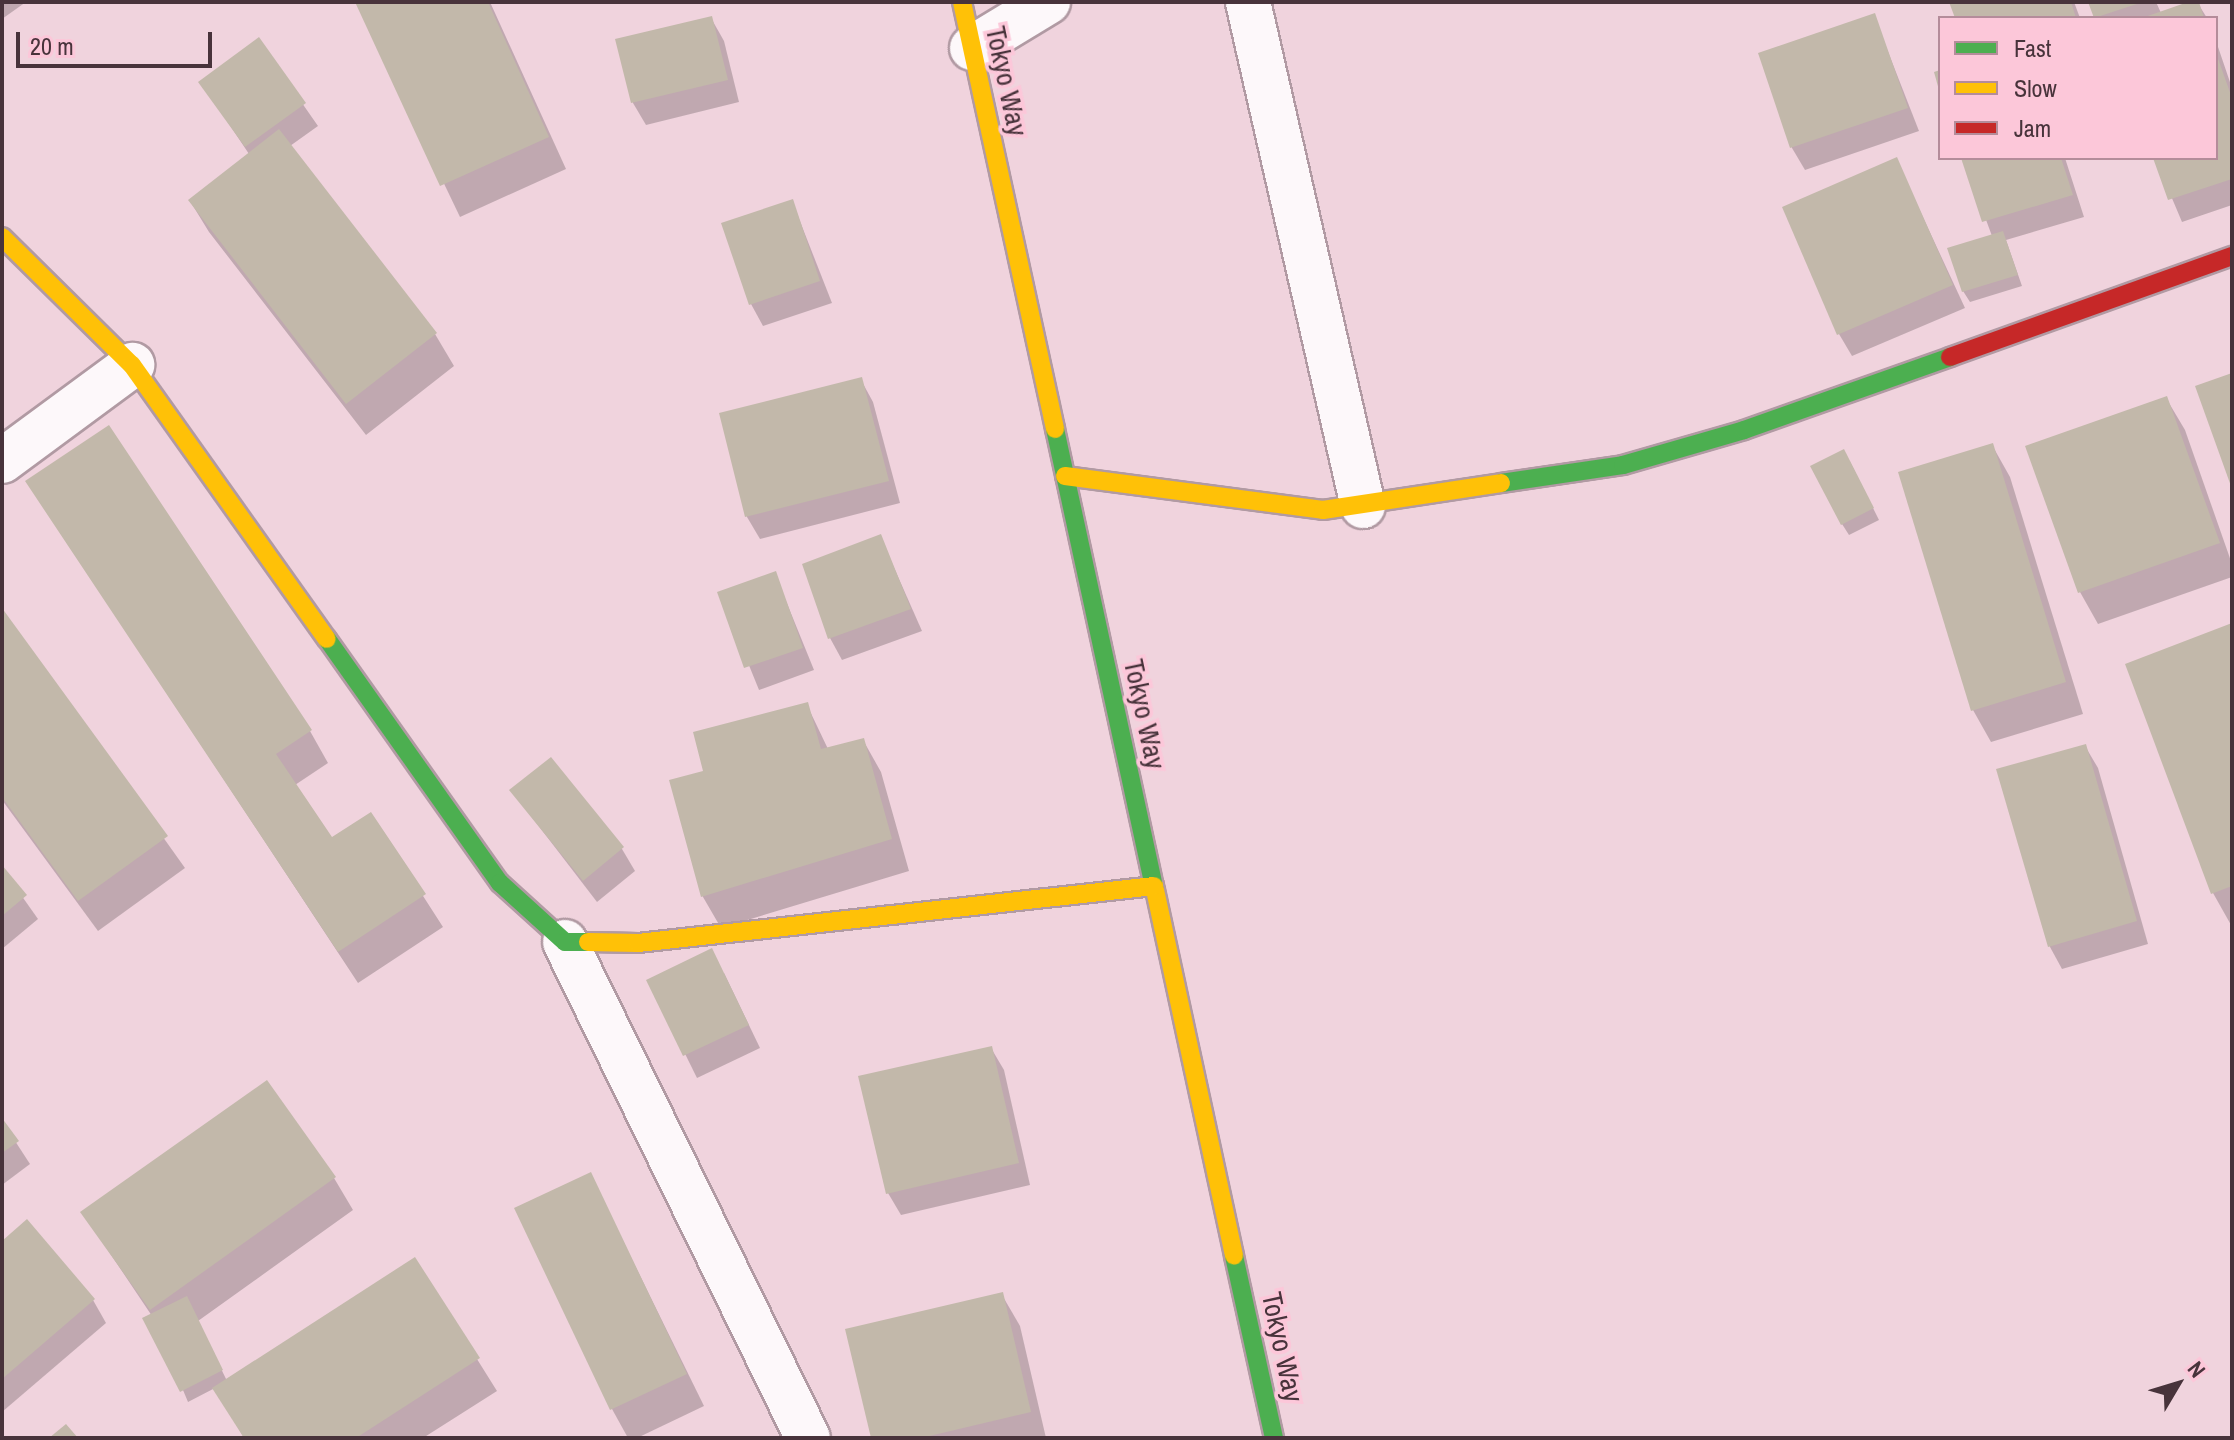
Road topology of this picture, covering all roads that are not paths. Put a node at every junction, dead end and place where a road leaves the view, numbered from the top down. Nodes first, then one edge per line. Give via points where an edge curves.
1 (962, 2) edge
2 (1048, 2) edge
3 (1248, 2) edge
4 (972, 48) junction
5 (2, 237) edge
6 (2232, 256) edge
7 (132, 365) junction
8 (2, 461) edge
9 (1065, 476) junction
10 (1363, 506) junction
11 (1154, 886) junction
12 (565, 942) junction
13 (808, 1438) edge
14 (1274, 1438) edge

1 - 4 street, Tokyo Way
2 - 4 street
3 - 10 street
4 - 9 street, Tokyo Way
5 - 7 street
6 - 10 street via 1714,439 1623,465
7 - 8 street
7 - 12 street via 500,883
9 - 10 street via 1260,506
9 - 11 street, Tokyo Way
11 - 12 street via 638,943
11 - 14 street, Tokyo Way
12 - 13 street

